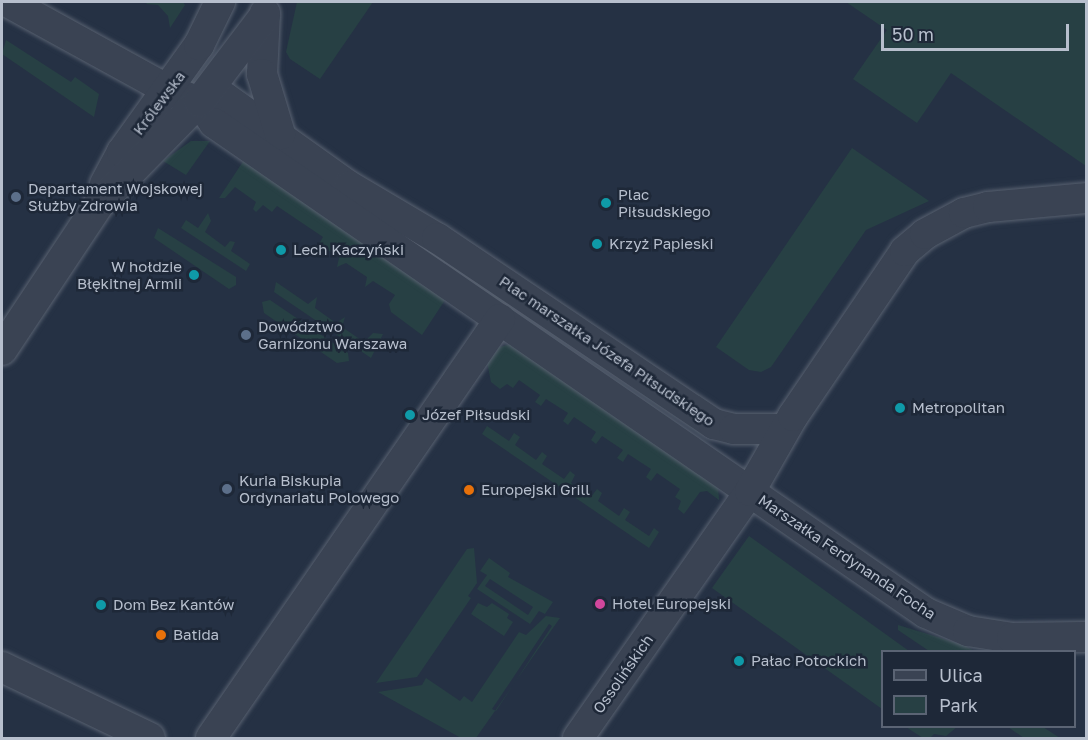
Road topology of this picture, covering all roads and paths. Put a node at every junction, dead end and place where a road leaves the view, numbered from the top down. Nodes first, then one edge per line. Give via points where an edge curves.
1 (8, 2) edge
2 (220, 2) edge
3 (267, 8) edge
4 (168, 90) junction
5 (199, 102) junction
6 (280, 134) junction
7 (1086, 198) edge
8 (99, 204) junction
9 (500, 319) junction
10 (2, 350) edge
11 (784, 429) junction
12 (750, 491) junction
13 (1086, 637) edge
14 (2, 668) edge
15 (150, 738) edge
16 (212, 738) edge
17 (578, 738) edge

1 - 4 street
2 - 4 street, Królewska via 199,45
3 - 5 street, Królewska
3 - 6 street via 262,74
4 - 5 street
4 - 8 street, Królewska via 122,152
5 - 6 street, Plac marszałka Józefa Piłsudskiego via 224,97
5 - 8 street, Królewska
5 - 9 street via 214,123
6 - 11 street, Plac marszałka Józefa Piłsudskiego via 340,180 474,262 705,418 734,429
7 - 11 street via 988,207 964,213 925,234 905,251
8 - 10 street, Królewska
9 - 12 street
9 - 16 street
11 - 12 street, Ossolińskich
12 - 13 street, Marszałka Ferdynanda Focha via 946,624 1012,638
12 - 17 street, Ossolińskich
14 - 15 street

